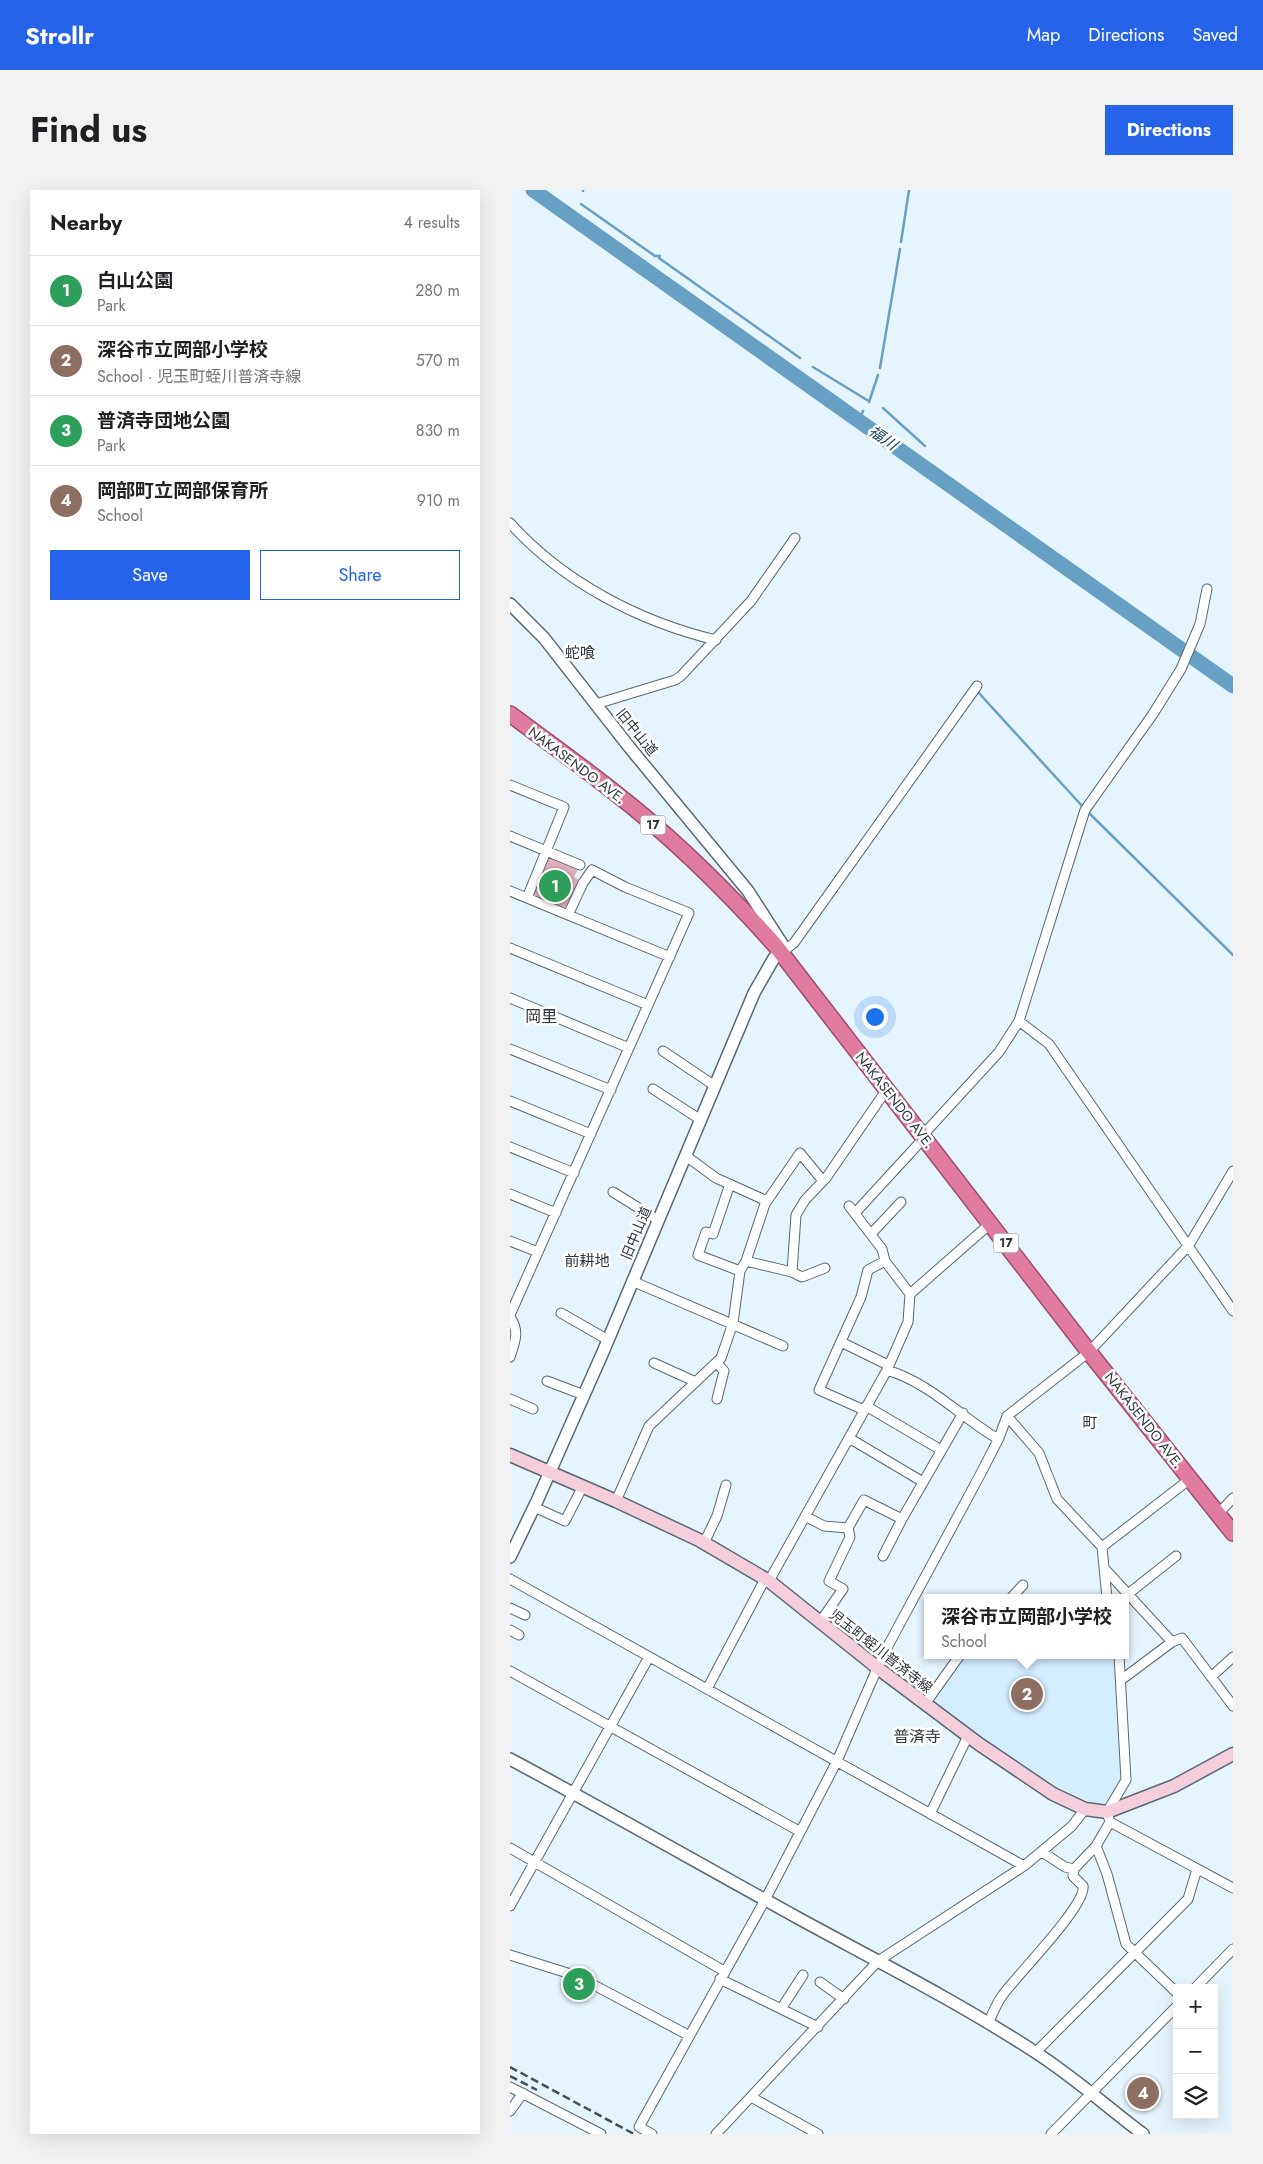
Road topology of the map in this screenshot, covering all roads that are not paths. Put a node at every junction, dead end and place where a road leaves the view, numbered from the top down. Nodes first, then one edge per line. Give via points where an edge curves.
1 (510, 523) edge
2 (795, 538) dead end
3 (1207, 589) dead end
4 (510, 604) edge
5 (716, 640) junction
6 (977, 686) dead end
7 (596, 704) junction
8 (510, 714) edge
9 (510, 785) edge
10 (510, 836) edge
11 (546, 850) junction
12 (580, 865) dead end
13 (739, 882) junction
14 (510, 891) edge
15 (527, 898) junction
16 (734, 901) junction
17 (568, 915) junction
18 (510, 948) edge
19 (781, 953) junction
20 (670, 957) junction
21 (510, 998) edge
22 (648, 1005) junction
23 (1019, 1021) junction
24 (630, 1048) junction
25 (510, 1049) edge
26 (663, 1051) dead end
27 (715, 1086) junction
28 (611, 1090) junction
29 (654, 1090) dead end
30 (887, 1090) junction
31 (510, 1100) edge
32 (701, 1120) junction
33 (591, 1134) junction
34 (923, 1137) junction
35 (510, 1147) edge
36 (686, 1156) junction
37 (1233, 1171) edge
38 (574, 1173) junction
39 (823, 1181) junction
40 (730, 1184) junction
41 (613, 1192) dead end
42 (510, 1194) edge
43 (768, 1201) junction
44 (901, 1202) dead end
45 (556, 1213) junction
46 (658, 1220) junction
47 (991, 1223) junction
48 (871, 1234) junction
49 (510, 1241) edge
50 (1189, 1245) junction
51 (538, 1252) junction
52 (746, 1261) junction
53 (885, 1261) junction
54 (825, 1268) dead end
55 (740, 1271) junction
56 (792, 1272) junction
57 (632, 1281) junction
58 (910, 1294) junction
59 (1233, 1311) edge
60 (561, 1313) dead end
61 (510, 1316) edge
62 (733, 1323) junction
63 (608, 1340) junction
64 (841, 1342) junction
65 (784, 1346) dead end
66 (1089, 1352) junction
67 (510, 1358) edge
68 (654, 1362) dead end
69 (717, 1362) junction
70 (888, 1367) junction
71 (547, 1381) dead end
72 (696, 1382) junction
73 (584, 1395) junction
74 (510, 1399) edge
75 (717, 1399) dead end
76 (865, 1408) junction
77 (533, 1409) dead end
78 (963, 1414) junction
79 (1007, 1416) junction
80 (849, 1438) junction
81 (998, 1439) junction
82 (941, 1450) junction
83 (510, 1455) edge
84 (549, 1471) junction
85 (1190, 1479) junction
86 (923, 1482) junction
87 (726, 1484) dead end
88 (583, 1486) junction
89 (1233, 1498) edge
90 (616, 1500) junction
91 (534, 1507) junction
92 (1218, 1514) junction
93 (805, 1516) junction
94 (902, 1519) junction
95 (848, 1528) junction
96 (1233, 1533) edge
97 (704, 1543) junction
98 (1102, 1547) junction
99 (883, 1556) dead end
100 (1176, 1556) dead end
101 (510, 1557) edge
102 (1104, 1568) junction
103 (510, 1580) edge
104 (767, 1580) junction
105 (1023, 1585) dead end
106 (1015, 1594) edge
107 (1107, 1594) edge
108 (1128, 1594) joint
109 (1129, 1595) edge
110 (510, 1608) edge
111 (525, 1615) dead end
112 (820, 1622) junction
113 (510, 1630) edge
114 (519, 1635) dead end
115 (1172, 1642) junction
116 (1233, 1657) edge
117 (650, 1658) junction
118 (957, 1659) edge
119 (1119, 1659) edge
120 (879, 1669) junction
121 (510, 1671) edge
122 (1211, 1677) junction
123 (1121, 1680) junction
124 (707, 1689) junction
125 (925, 1704) junction
126 (1233, 1706) edge
127 (610, 1727) junction
128 (968, 1736) junction
129 (1233, 1754) edge
130 (510, 1759) edge
131 (837, 1761) junction
132 (573, 1793) junction
133 (1084, 1809) junction
134 (930, 1814) junction
135 (1108, 1817) junction
136 (799, 1831) junction
137 (1096, 1846) junction
138 (510, 1848) edge
139 (1042, 1852) junction
140 (534, 1863) junction
141 (1024, 1866) junction
142 (1074, 1869) junction
143 (1197, 1869) junction
144 (1233, 1888) edge
145 (765, 1900) junction
146 (510, 1906) edge
147 (1233, 1949) edge
148 (1136, 1952) junction
149 (510, 1954) edge
150 (878, 1961) junction
151 (722, 1975) junction
152 (803, 1975) dead end
153 (820, 1982) dead end
154 (1199, 1984) edge
155 (1173, 1989) edge
156 (844, 1999) junction
157 (781, 2009) junction
158 (1173, 2010) edge
159 (988, 2024) junction
160 (818, 2027) junction
161 (688, 2035) junction
162 (1036, 2052) junction
163 (510, 2086) edge
164 (1092, 2092) junction
165 (523, 2093) junction
166 (751, 2097) junction
167 (510, 2111) edge
168 (602, 2134) edge
169 (652, 2134) edge
170 (716, 2134) edge
171 (818, 2134) edge
172 (1051, 2134) edge
173 (1144, 2134) edge

1 - 5 street via 546,558 606,598 672,627
2 - 5 street via 750,601
3 - 23 street via 1200,624 1181,669 1085,810
4 - 7 street, 旧中山道 via 544,638
5 - 7 street via 675,680
6 - 19 street via 794,943
7 - 13 street, 旧中山道
8 - 16 highway, NAKASENDO AVE. / 17 via 616,793
9 - 11 street via 564,807
10 - 11 street
11 - 12 street
11 - 15 street
13 - 16 street
13 - 19 street, 旧中山道 via 784,942
14 - 15 street
15 - 17 street
16 - 19 highway, NAKASENDO AVE. / 17
17 - 20 street
17 - 20 street via 592,870 625,888 689,913
18 - 22 street
19 - 27 street, 旧中山道 via 774,958 754,993
19 - 30 highway, NAKASENDO AVE. / 17
20 - 22 street
21 - 24 street
22 - 24 street
23 - 34 street via 999,1052
23 - 50 street via 1049,1044
24 - 28 street
25 - 28 street
26 - 27 street
27 - 32 street, 旧中山道
28 - 33 street
29 - 32 street
30 - 34 highway, NAKASENDO AVE. / 17
30 - 39 street
31 - 33 street
32 - 36 street, 旧中山道
33 - 38 street
34 - 47 highway, NAKASENDO AVE. / 17
34 - 48 street via 852,1210
35 - 38 street
36 - 40 street
36 - 46 street, 旧中山道
37 - 50 street
38 - 45 street
39 - 43 street via 800,1154
39 - 56 street via 796,1215
40 - 43 street
40 - 55 street via 714,1234 706,1232 698,1254
41 - 46 street
42 - 45 street
43 - 52 street
44 - 48 street
45 - 51 street
46 - 57 street, 旧中山道
47 - 58 street
47 - 66 highway, NAKASENDO AVE. / 17
48 - 53 street via 882,1249
49 - 51 street
50 - 59 street
50 - 66 street
51 - 61 street
52 - 55 street
52 - 56 street
53 - 58 street
53 - 64 street via 868,1270 861,1298
54 - 56 street via 802,1277
55 - 62 street
57 - 62 street
57 - 63 street, 旧中山道
58 - 70 street via 908,1322
60 - 63 street
61 - 67 street via 517,1327
62 - 65 street
62 - 69 street
63 - 73 street, 旧中山道
64 - 70 street
64 - 76 street via 819,1390
66 - 79 street
66 - 85 highway, NAKASENDO AVE. / 17
68 - 72 street
69 - 72 street
69 - 75 street via 724,1371
70 - 76 street
70 - 78 street via 944,1399
71 - 73 street
72 - 90 street via 649,1426
73 - 84 street, 旧中山道
74 - 77 street
76 - 80 street
76 - 82 street
78 - 81 street
78 - 82 street
79 - 81 street
79 - 98 street via 1039,1453 1058,1499
80 - 86 street
80 - 93 street
81 - 120 street via 883,1655
82 - 86 street
83 - 84 main road, 児玉町蛭川普済寺線
84 - 88 main road, 児玉町蛭川普済寺線
84 - 91 street, 旧中山道
85 - 92 highway, NAKASENDO AVE. / 17
85 - 98 street
86 - 94 street
87 - 97 street via 717,1516
88 - 90 main road, 児玉町蛭川普済寺線
88 - 91 street via 566,1521
89 - 92 street
90 - 97 main road, 児玉町蛭川普済寺線
91 - 101 street, 旧中山道
92 - 96 highway, NAKASENDO AVE. / 17
93 - 95 street via 824,1526
93 - 104 street
94 - 95 street via 864,1500
94 - 99 street
95 - 112 street via 850,1536 830,1581 843,1589
97 - 104 main road, 児玉町蛭川普済寺線
98 - 102 street
100 - 108 street
102 - 107 street
102 - 108 street
103 - 117 street
104 - 112 main road, 児玉町蛭川普済寺線
104 - 124 street
105 - 106 street
109 - 115 street
110 - 111 street
112 - 120 main road, 児玉町蛭川普済寺線
113 - 114 street
115 - 122 street via 1182,1638
115 - 123 street
116 - 122 street
117 - 124 street
117 - 127 street
118 - 125 street
119 - 123 street
120 - 125 main road, 児玉町蛭川普済寺線
120 - 131 street
121 - 127 street
122 - 126 street
123 - 135 street via 1126,1780
124 - 131 street
125 - 128 main road, 児玉町蛭川普済寺線
127 - 132 street
127 - 136 street
128 - 133 main road, 児玉町蛭川普済寺線 via 1053,1794
128 - 134 street
129 - 135 main road, 児玉町蛭川普済寺線
130 - 132 street
131 - 134 street
131 - 136 street
132 - 140 street
132 - 145 street
133 - 135 main road, 児玉町蛭川普済寺線
133 - 139 street via 1072,1826
134 - 141 street
135 - 137 street
135 - 143 street
136 - 145 street
137 - 142 street
137 - 148 street via 1126,1944
138 - 140 street
139 - 141 street
139 - 142 street
140 - 146 street
140 - 151 street
141 - 150 street
142 - 159 street via 1073,1876 1083,1886 1081,1897 1042,1950 1001,1997
143 - 144 street
143 - 148 street via 1188,1899
145 - 150 street
145 - 151 street
147 - 154 street
148 - 155 street
148 - 162 street
149 - 161 street via 577,1976
150 - 156 street
150 - 159 street
151 - 157 street
151 - 161 street
152 - 157 street
153 - 156 street
156 - 160 street
157 - 160 street
158 - 164 street
159 - 162 street
160 - 166 street
161 - 169 street via 639,2126
162 - 164 street
163 - 165 street
164 - 172 street
164 - 173 street
165 - 167 street
165 - 168 street
166 - 170 street
166 - 171 street

